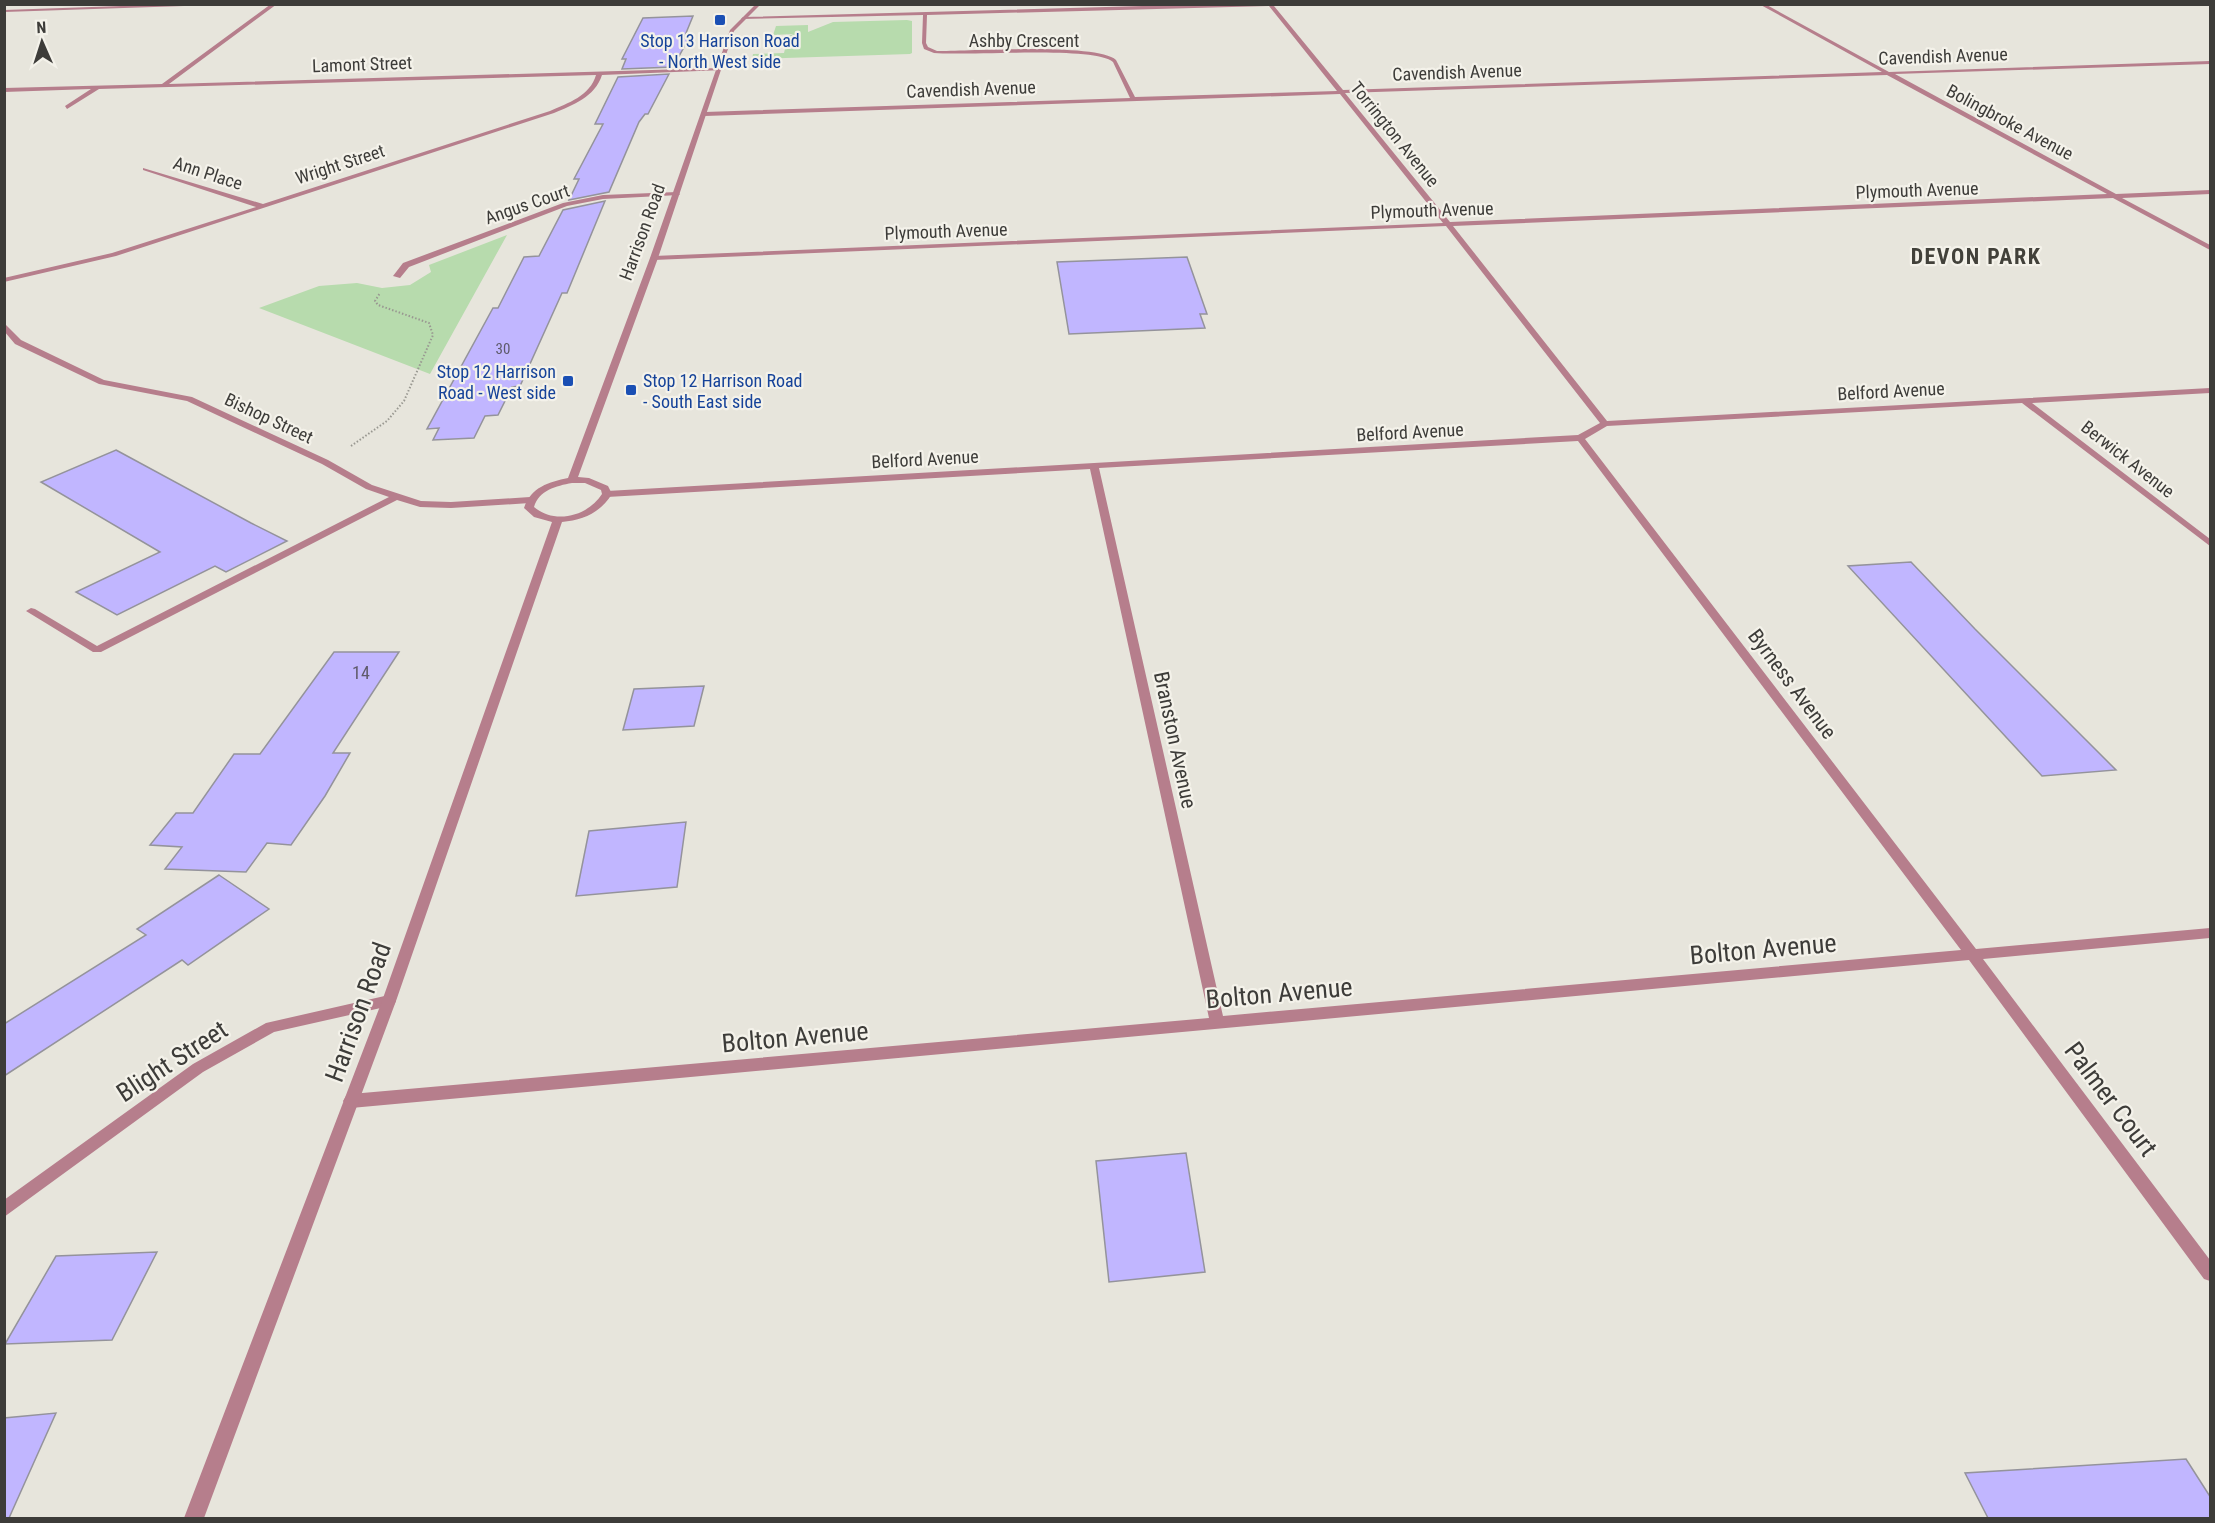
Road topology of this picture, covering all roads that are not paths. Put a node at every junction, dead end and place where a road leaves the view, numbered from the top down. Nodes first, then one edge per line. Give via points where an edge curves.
1 (243, 4) edge
2 (275, 4) edge
3 (759, 4) edge
4 (1287, 4) edge
5 (1761, 4) edge
6 (1271, 5) edge
7 (4, 11) edge
8 (925, 14) junction
9 (743, 18) junction
10 (2211, 62) edge
11 (720, 70) junction
12 (600, 72) junction
13 (1886, 73) junction
14 (164, 86) junction
15 (99, 87) junction
16 (4, 90) edge
17 (1341, 91) junction
18 (1133, 98) junction
19 (67, 107) dead end
20 (705, 114) junction
21 (145, 169) dead end
22 (2211, 192) edge
23 (677, 194) junction
24 (2115, 196) junction
25 (261, 206) junction
26 (1448, 225) junction
27 (2211, 248) edge
28 (654, 258) junction
29 (75, 263) junction
30 (397, 276) road end
31 (4, 280) edge
32 (4, 288) edge
33 (4, 326) edge
34 (2211, 390) edge
35 (2025, 400) junction
36 (1605, 424) junction
37 (1580, 438) junction
38 (1094, 466) junction
39 (572, 480) junction
40 (607, 494) junction
41 (397, 496) junction
42 (530, 500) junction
43 (558, 519) junction
44 (2211, 543) edge
45 (31, 611) dead end
46 (2211, 933) edge
47 (1972, 954) junction
48 (389, 1001) junction
49 (1217, 1023) junction
50 (351, 1101) junction
51 (4, 1210) edge
52 (2211, 1273) edge
53 (194, 1518) edge

1 - 7 street
2 - 14 street
3 - 9 street, Harrison Road
4 - 6 street
5 - 13 street, Bolingbroke Avenue
6 - 8 street
6 - 17 street, Torrington Avenue
8 - 9 street
8 - 18 street, Ashby Crescent via 926,48 945,52 1107,56 1114,60
9 - 11 street, Harrison Road via 732,30
10 - 13 street, Cavendish Avenue
11 - 12 street, Lamont Street
11 - 20 street, Harrison Road
12 - 14 street, Lamont Street
12 - 25 street, Wright Street via 598,83 582,98 552,112
13 - 17 street, Cavendish Avenue
13 - 24 street, Bolingbroke Avenue
14 - 15 street, Lamont Street
15 - 16 street, Lamont Street
15 - 19 street
17 - 18 street, Cavendish Avenue
17 - 26 street, Torrington Avenue
18 - 20 street, Cavendish Avenue
20 - 23 street, Harrison Road
21 - 25 street, Ann Place
22 - 24 street, Plymouth Avenue
23 - 28 street, Harrison Road
23 - 30 street, Angus Court via 603,197 565,204 406,265
24 - 26 street, Plymouth Avenue
24 - 27 street, Bolingbroke Avenue
25 - 29 street, Wright Street via 114,255
26 - 28 street, Plymouth Avenue
26 - 36 street, Torrington Avenue
28 - 39 street, Harrison Road
29 - 31 street, Wright Street
29 - 32 street, Wright Street
33 - 41 street, Bishop Street via 18,342 102,382 189,399 325,462 369,487
34 - 35 street, Belford Avenue
35 - 36 street, Belford Avenue
35 - 44 street, Berwick Avenue
36 - 37 street, Belford Avenue
37 - 38 street, Belford Avenue
37 - 47 street, Byrness Avenue
38 - 40 street, Belford Avenue
38 - 49 street, Branston Avenue
39 - 40 street via 597,483
39 - 42 street via 546,487
40 - 43 street via 592,511
41 - 42 street, Bishop Street via 420,504 441,505
41 - 45 street via 97,650
42 - 43 street via 529,508 534,514
43 - 48 street, Harrison Road
46 - 47 street, Bolton Avenue
47 - 49 street, Bolton Avenue
47 - 52 street, Palmer Court
48 - 50 street, Harrison Road
48 - 51 street, Blight Street via 271,1027 198,1068
49 - 50 street, Bolton Avenue
50 - 53 street, Harrison Road

